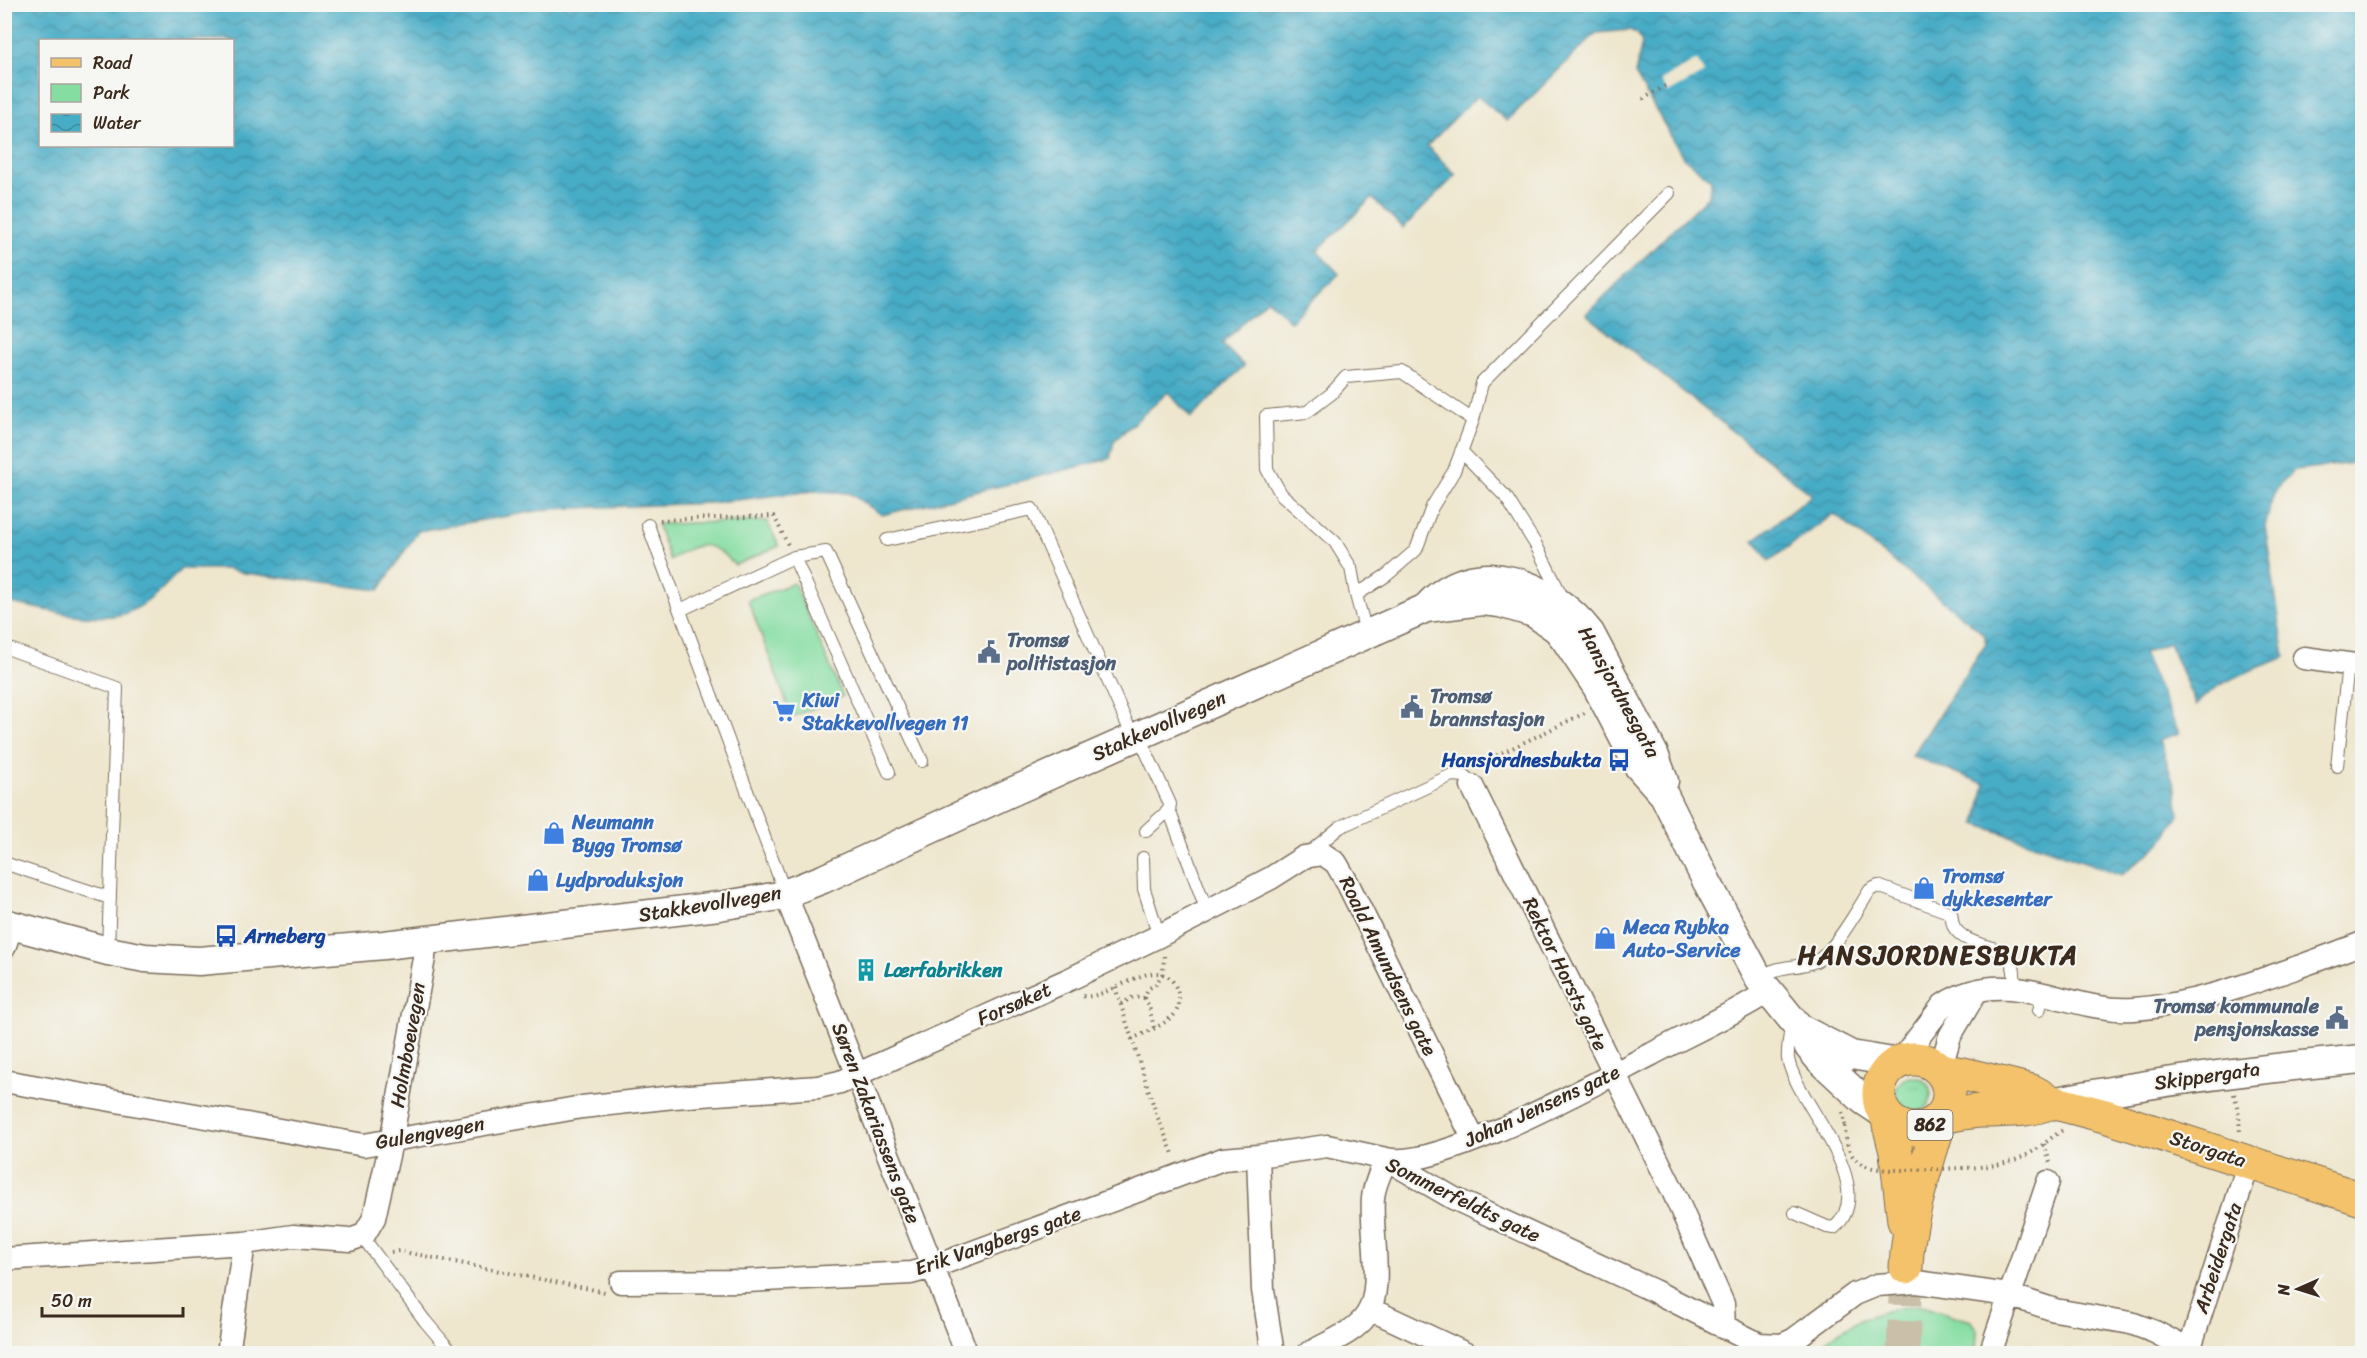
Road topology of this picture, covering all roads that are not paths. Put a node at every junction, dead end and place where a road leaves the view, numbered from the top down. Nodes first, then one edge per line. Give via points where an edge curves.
1 (1669, 193) dead end
2 (1473, 420) junction
3 (1461, 451) junction
4 (648, 525) road end
5 (887, 540) dead end
6 (794, 557) junction
7 (1356, 595) junction
8 (1426, 608) junction
9 (1567, 609) junction
10 (680, 610) junction
11 (1366, 632) junction
12 (4, 647) edge
13 (2304, 658) dead end
14 (2355, 665) edge
15 (1136, 736) junction
16 (922, 761) dead end
17 (2337, 766) dead end
18 (889, 772) dead end
19 (1466, 780) joint
20 (1664, 795) junction
21 (1169, 810) junction
22 (1146, 831) dead end
23 (1304, 857) junction
24 (1143, 858) dead end
25 (4, 863) edge
26 (785, 893) junction
27 (110, 898) junction
28 (1207, 911) junction
29 (7, 932) edge
30 (425, 940) junction
31 (1164, 940) junction
32 (2362, 944) edge
33 (108, 951) junction
34 (1764, 985) junction
35 (2013, 989) junction
36 (1976, 992) junction
37 (1796, 1024) junction
38 (2362, 1059) edge
39 (1899, 1063) junction
40 (1940, 1070) junction
41 (1614, 1073) junction
42 (857, 1074) junction
43 (4, 1081) edge
44 (2061, 1115) junction
45 (1887, 1116) junction
46 (1941, 1117) junction
47 (1474, 1140) junction
48 (391, 1142) junction
49 (2244, 1151) junction
50 (1258, 1156) junction
51 (1386, 1159) junction
52 (2048, 1182) dead end
53 (2362, 1198) edge
54 (1796, 1213) dead end
55 (244, 1243) junction
56 (369, 1245) junction
57 (4, 1259) edge
58 (933, 1267) junction
59 (614, 1287) road end
60 (2009, 1295) junction
61 (1370, 1309) junction
62 (1724, 1328) junction
63 (1765, 1349) edge
64 (228, 1353) edge
65 (453, 1353) edge
66 (967, 1353) edge
67 (1273, 1353) edge
68 (1308, 1353) edge
69 (1466, 1353) edge
70 (1990, 1353) edge
71 (2190, 1353) edge

1 - 2 lane via 1482,382
2 - 3 lane
2 - 7 lane via 1402,372 1347,377 1307,412 1266,416 1267,469 1281,494 1335,542 1351,568
3 - 7 lane via 1432,507 1416,550
3 - 9 lane via 1506,497 1536,545
4 - 10 lane
5 - 15 lane via 1032,509
6 - 10 lane
6 - 16 lane via 826,552
6 - 18 lane
7 - 11 lane
8 - 9 street, Hansjordnesgata via 1452,585 1475,578 1498,578 1535,588
8 - 11 street, Hansjordnesgata
8 - 20 street, Hansjordnesgata via 1500,603 1534,613 1557,629 1597,687 1639,767
9 - 20 street, Hansjordnesgata via 1590,633 1626,698 1660,766
10 - 26 lane
11 - 15 street, Stakkevollvegen
12 - 27 lane via 117,688
13 - 14 street
14 - 17 lane
15 - 21 lane via 1170,804
15 - 26 street, Stakkevollvegen
19 - 23 lane via 1452,775 1340,827
19 - 41 street, Rektor Horsts gate
20 - 34 street, Hansjordnesgata
21 - 22 lane
21 - 28 lane
23 - 28 street
23 - 47 street, Roald Amundsens gate via 1323,854 1340,868
24 - 31 lane via 1144,889
25 - 27 lane
26 - 30 street, Stakkevollvegen via 719,906
26 - 42 street, Søren Zakariassens gate
27 - 33 lane
28 - 31 street
29 - 33 street, Stakkevollvegen
30 - 33 street, Stakkevollvegen via 199,961
30 - 48 street, Holmboevegen
31 - 42 street, Forsøket
32 - 35 street via 2234,990 2187,1002 2116,1010 2042,1001
34 - 35 lane via 1771,970 1819,960 1870,890 1878,886 1951,913 1961,934 1995,949 2012,962
34 - 37 street, Hansjordnesgata
34 - 41 street, Johan Jensens gate
35 - 36 street
36 - 39 street via 1943,1005
36 - 40 street via 1950,1036
37 - 39 street, Hansjordnesgata via 1851,1055
37 - 45 street, Hansjordnesgata via 1819,1059 1863,1100
37 - 54 lane via 1788,1057 1795,1078 1845,1169 1847,1186 1847,1204 1834,1228
38 - 44 street, Skippergata via 2115,1089
39 - 40 main road via 1921,1060
39 - 45 main road, 862 via 1885,1075 1881,1087 1881,1105
40 - 44 main road, Storgata via 2032,1091
40 - 46 main road, 862 via 1949,1090 1948,1104
41 - 47 street, Johan Jensens gate
41 - 62 street, Rektor Horsts gate via 1673,1191 1723,1304
42 - 48 street, Gulengvegen via 818,1087 582,1107
42 - 58 street, Søren Zakariassens gate
43 - 48 street, Gulengvegen via 337,1141 364,1145
44 - 46 main road, 862 via 2035,1109
44 - 49 main road, Storgata via 2105,1116
45 - 46 main road, 862 via 1901,1126 1918,1129
45 - 46 main road, 862 via 1901,1183 1907,1259 1920,1190
47 - 51 street, Johan Jensens gate via 1412,1159
48 - 56 street, Holmboevegen via 369,1230
49 - 53 main road, Storgata
49 - 71 street, Arbeidergata
50 - 51 street, Sommerfeldts gate via 1327,1146
50 - 58 street, Erik Vangbergs gate via 1223,1159
50 - 67 street via 1263,1290
51 - 61 street via 1373,1196 1375,1274
51 - 62 street, Sommerfeldts gate via 1453,1198 1644,1286
52 - 60 street
55 - 56 street via 293,1236
55 - 57 street
55 - 64 street
56 - 65 lane
58 - 59 street, Erik Vangbergs gate via 905,1274
58 - 66 street, Søren Zakariassens gate
60 - 63 street via 1917,1282 1877,1285 1855,1294 1793,1340
60 - 70 street
60 - 71 street via 2055,1310 2143,1327
61 - 68 street via 1349,1330
61 - 69 street
62 - 63 street, Sommerfeldts gate

